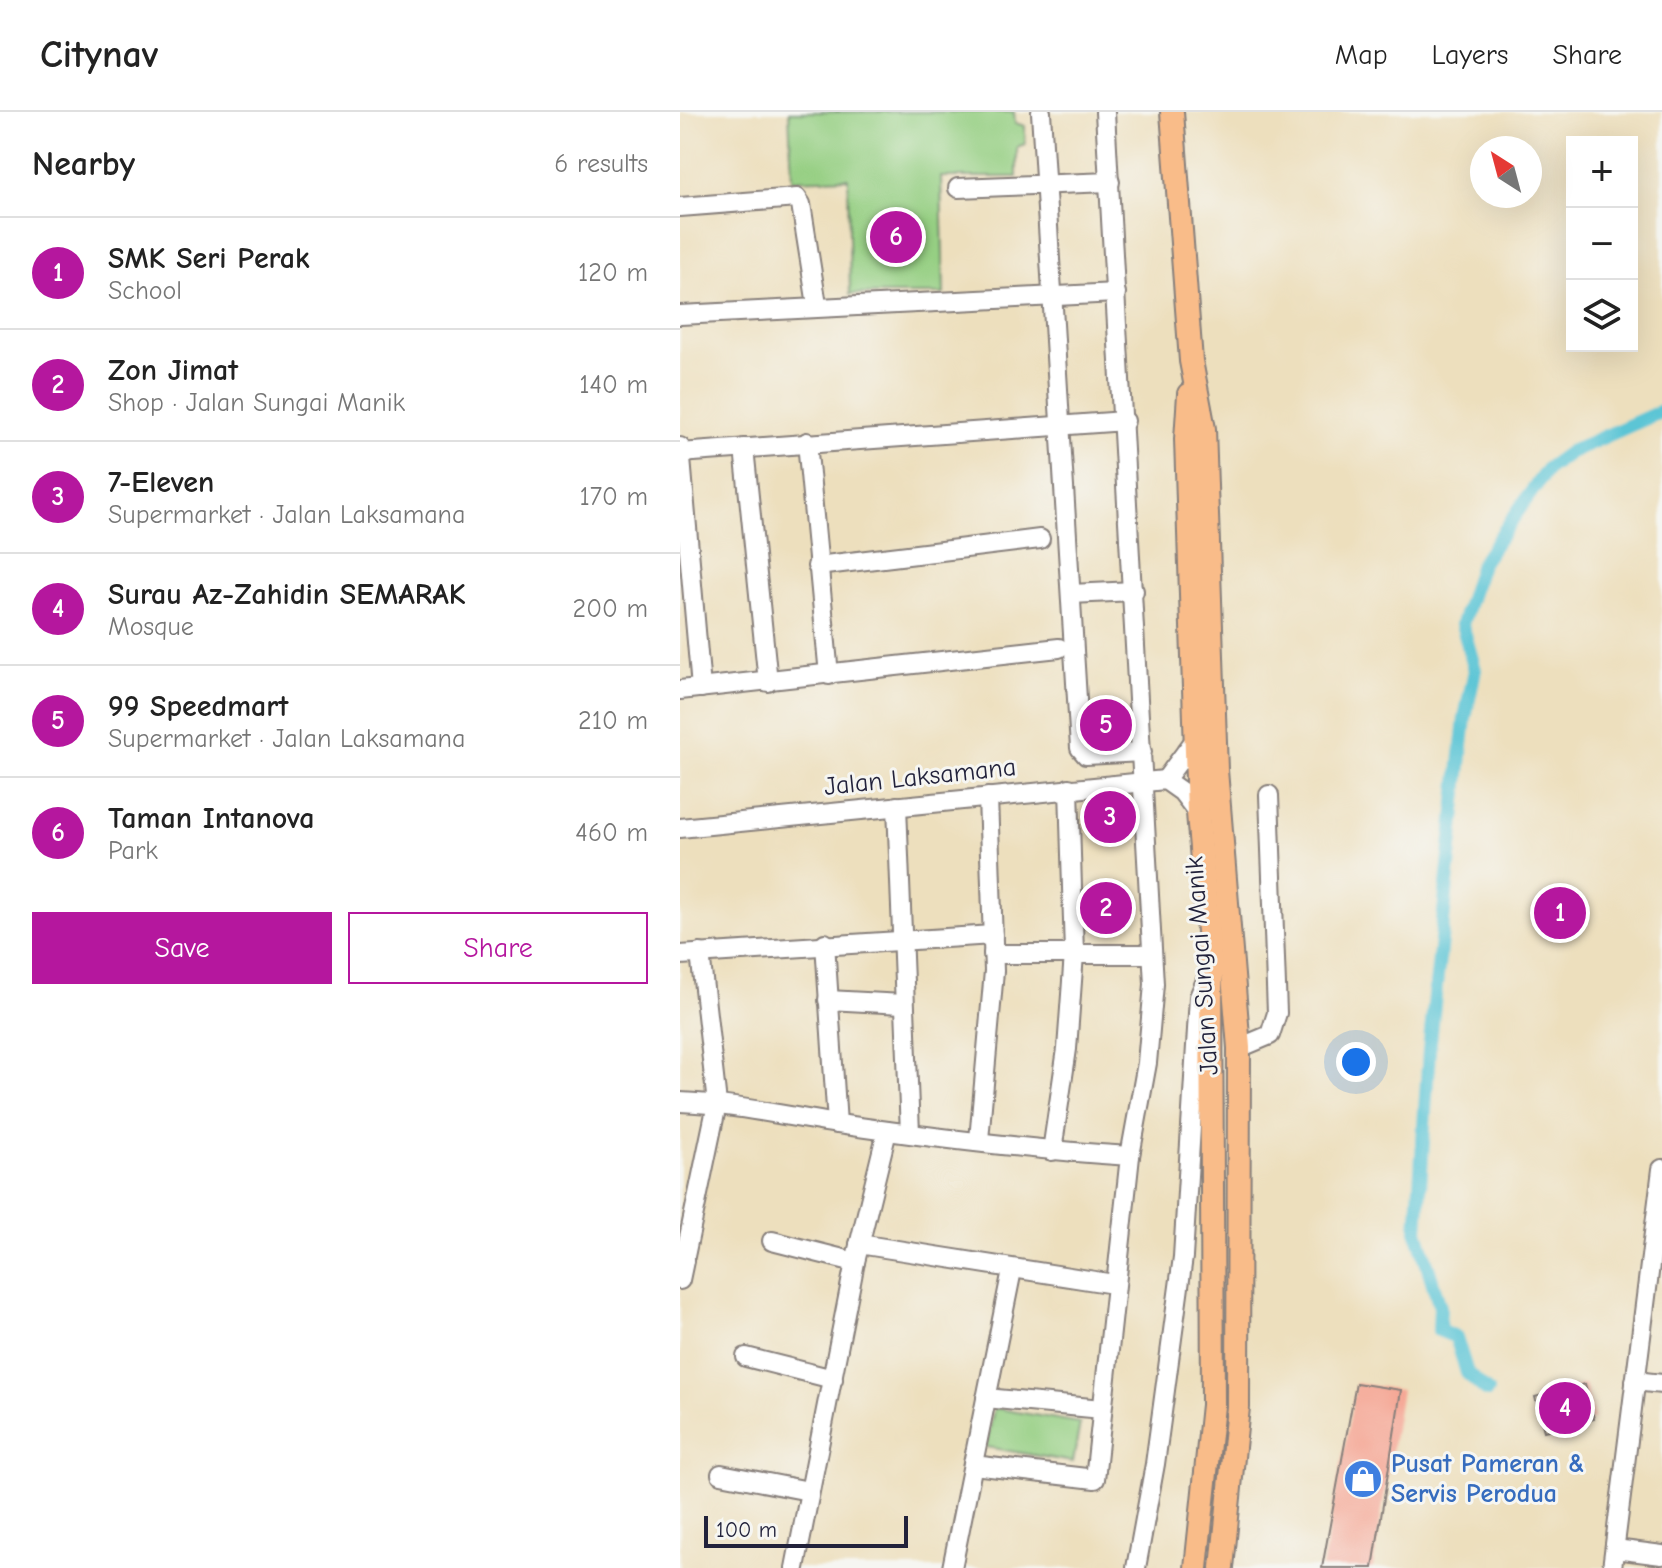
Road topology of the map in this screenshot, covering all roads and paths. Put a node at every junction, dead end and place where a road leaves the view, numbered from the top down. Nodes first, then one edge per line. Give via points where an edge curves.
1 (1041, 112) edge
2 (1105, 112) edge
3 (1172, 112) edge
4 (1110, 182) junction
5 (1045, 185) junction
6 (958, 188) dead end
7 (680, 207) edge
8 (1116, 293) junction
9 (1054, 296) junction
10 (817, 305) junction
11 (680, 315) edge
12 (1191, 361) junction
13 (1125, 421) junction
14 (1062, 425) junction
15 (807, 442) junction
16 (680, 447) edge
17 (744, 448) junction
18 (680, 453) edge
19 (1040, 539) dead end
20 (683, 552) edge
21 (817, 566) junction
22 (1134, 591) junction
23 (1071, 594) junction
24 (686, 614) edge
25 (1059, 648) dead end
26 (829, 675) junction
27 (768, 682) junction
28 (701, 688) junction
29 (680, 690) edge
30 (1197, 737) junction
31 (1142, 752) junction
32 (1144, 780) junction
33 (1165, 780) junction
34 (1069, 788) junction
35 (1269, 795) dead end
36 (988, 797) junction
37 (897, 806) junction
38 (1198, 813) junction
39 (680, 828) edge
40 (901, 939) junction
41 (825, 943) junction
42 (993, 944) junction
43 (700, 953) junction
44 (1074, 954) junction
45 (1152, 954) junction
46 (680, 955) edge
47 (1211, 967) junction
48 (828, 1000) junction
49 (903, 1004) junction
50 (1239, 1048) junction
51 (680, 1102) edge
52 (717, 1104) junction
53 (837, 1124) junction
54 (887, 1131) junction
55 (910, 1133) junction
56 (979, 1140) junction
57 (1052, 1151) junction
58 (1130, 1156) junction
59 (1661, 1181) edge
60 (772, 1241) dead end
61 (857, 1253) junction
62 (1012, 1270) junction
63 (680, 1280) edge
64 (1114, 1284) junction
65 (746, 1357) dead end
66 (833, 1379) junction
67 (1635, 1381) junction
68 (1662, 1384) edge
69 (986, 1398) junction
70 (1102, 1409) junction
71 (973, 1465) junction
72 (721, 1474) dead end
73 (809, 1491) junction
74 (1662, 1555) edge
75 (1614, 1559) edge
76 (795, 1568) edge
77 (952, 1568) edge
78 (1136, 1568) edge
79 (1196, 1568) edge
80 (1222, 1568) edge

1 - 5 street
2 - 4 street
3 - 12 main road, Jalan Sungai Manik
4 - 5 street
4 - 8 street
5 - 6 street
5 - 9 street
7 - 10 street via 797,198
8 - 9 street
8 - 13 street
9 - 10 street
9 - 14 street
10 - 11 street
12 - 30 main road, Jalan Sungai Manik via 1186,439
12 - 50 main road, Jalan Sungai Manik via 1204,429 1216,770
13 - 14 street
13 - 22 street
14 - 15 street
14 - 23 street
15 - 17 street
15 - 21 street
16 - 18 street
17 - 18 street
17 - 27 street
18 - 20 street
19 - 21 street
20 - 24 street
21 - 26 street
22 - 23 street
22 - 31 street
23 - 31 street via 1081,753
24 - 28 street
25 - 26 street
26 - 27 street
27 - 28 street
28 - 29 street
30 - 33 street
30 - 38 main road, Jalan Sungai Manik
31 - 32 street
32 - 33 street, Jalan Laksamana
32 - 34 street, Jalan Laksamana
32 - 45 street
33 - 38 street
34 - 36 street, Jalan Laksamana
34 - 44 street
35 - 50 street via 1277,1013 1270,1035
36 - 37 street, Jalan Laksamana
36 - 42 street
37 - 39 street, Jalan Laksamana
37 - 40 street
38 - 47 main road, Jalan Sungai Manik
40 - 41 street
40 - 42 street
40 - 49 street
41 - 43 street
41 - 48 street
42 - 44 street
42 - 56 street
43 - 46 street
43 - 52 street
44 - 45 street
44 - 57 street
45 - 58 street via 1153,1014
47 - 78 street via 1199,997 1183,1257
47 - 79 main road, Jalan Sungai Manik via 1213,1405
48 - 49 street
48 - 53 street
49 - 55 street
50 - 80 main road, Jalan Sungai Manik via 1238,1407
51 - 52 street
52 - 53 street
52 - 63 street
53 - 54 street
54 - 55 street
54 - 61 street
55 - 56 street
56 - 57 street
57 - 58 street
58 - 64 street
59 - 67 street
60 - 61 street
61 - 62 street
61 - 66 street
62 - 64 street
62 - 69 street
64 - 70 street
65 - 66 street
66 - 73 street
67 - 68 street
67 - 75 street
69 - 70 street
69 - 71 street
70 - 71 street via 1095,1479
71 - 77 street
72 - 73 street
73 - 76 street
74 - 75 street

